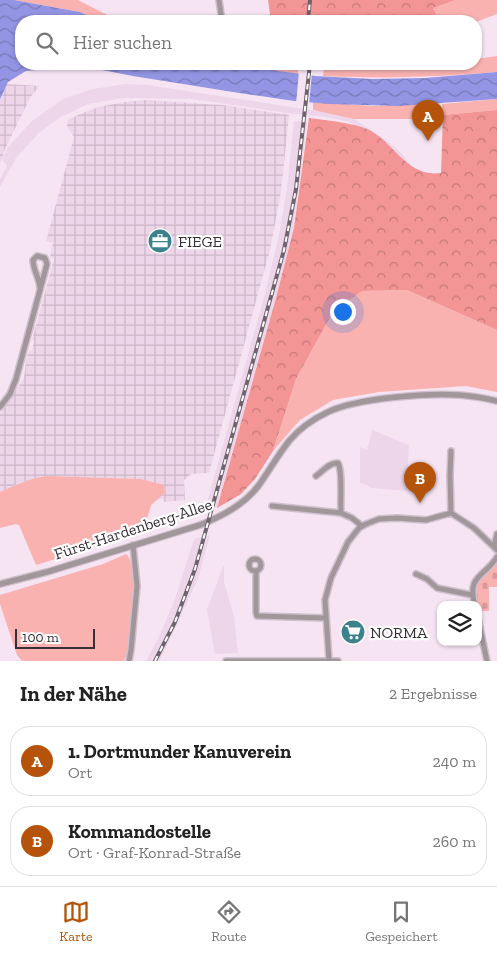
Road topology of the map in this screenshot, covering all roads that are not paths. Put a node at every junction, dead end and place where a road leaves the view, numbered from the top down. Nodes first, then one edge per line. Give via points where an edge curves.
1 (219, 0) edge
2 (221, 15) edge
3 (40, 288) junction
4 (497, 401) edge
5 (0, 407) edge
6 (451, 451) dead end
7 (316, 476) dead end
8 (272, 506) dead end
9 (341, 513) junction
10 (452, 513) junction
11 (362, 526) junction
12 (497, 534) edge
13 (133, 545) junction
14 (495, 548) edge
15 (497, 556) edge
16 (256, 571) dead end
17 (416, 574) dead end
18 (1, 585) edge
19 (472, 595) junction
20 (473, 601) edge
21 (326, 618) junction
22 (482, 638) edge
23 (329, 660) edge
24 (129, 661) edge
25 (226, 661) edge
26 (338, 661) edge
27 (487, 661) edge

1 - 2 street
3 - 3 street via 47,261 36,256 33,268 39,277
3 - 5 street via 16,379
4 - 13 street, Fürst-Hardenberg-Allee via 459,395 416,396 356,403 329,411 299,431 258,487 230,510 200,525
6 - 10 street
7 - 9 street via 334,462 338,463
8 - 9 street
9 - 11 street
10 - 11 street via 426,520 387,518
10 - 14 street
11 - 21 street via 348,542 331,578 325,600
12 - 14 street
13 - 18 street, Fürst-Hardenberg-Allee
13 - 24 street via 137,586
15 - 19 street via 480,574 472,587
16 - 21 street via 257,616
17 - 19 street via 438,588
19 - 20 street
21 - 23 street
22 - 27 street
23 - 25 street
23 - 26 street

